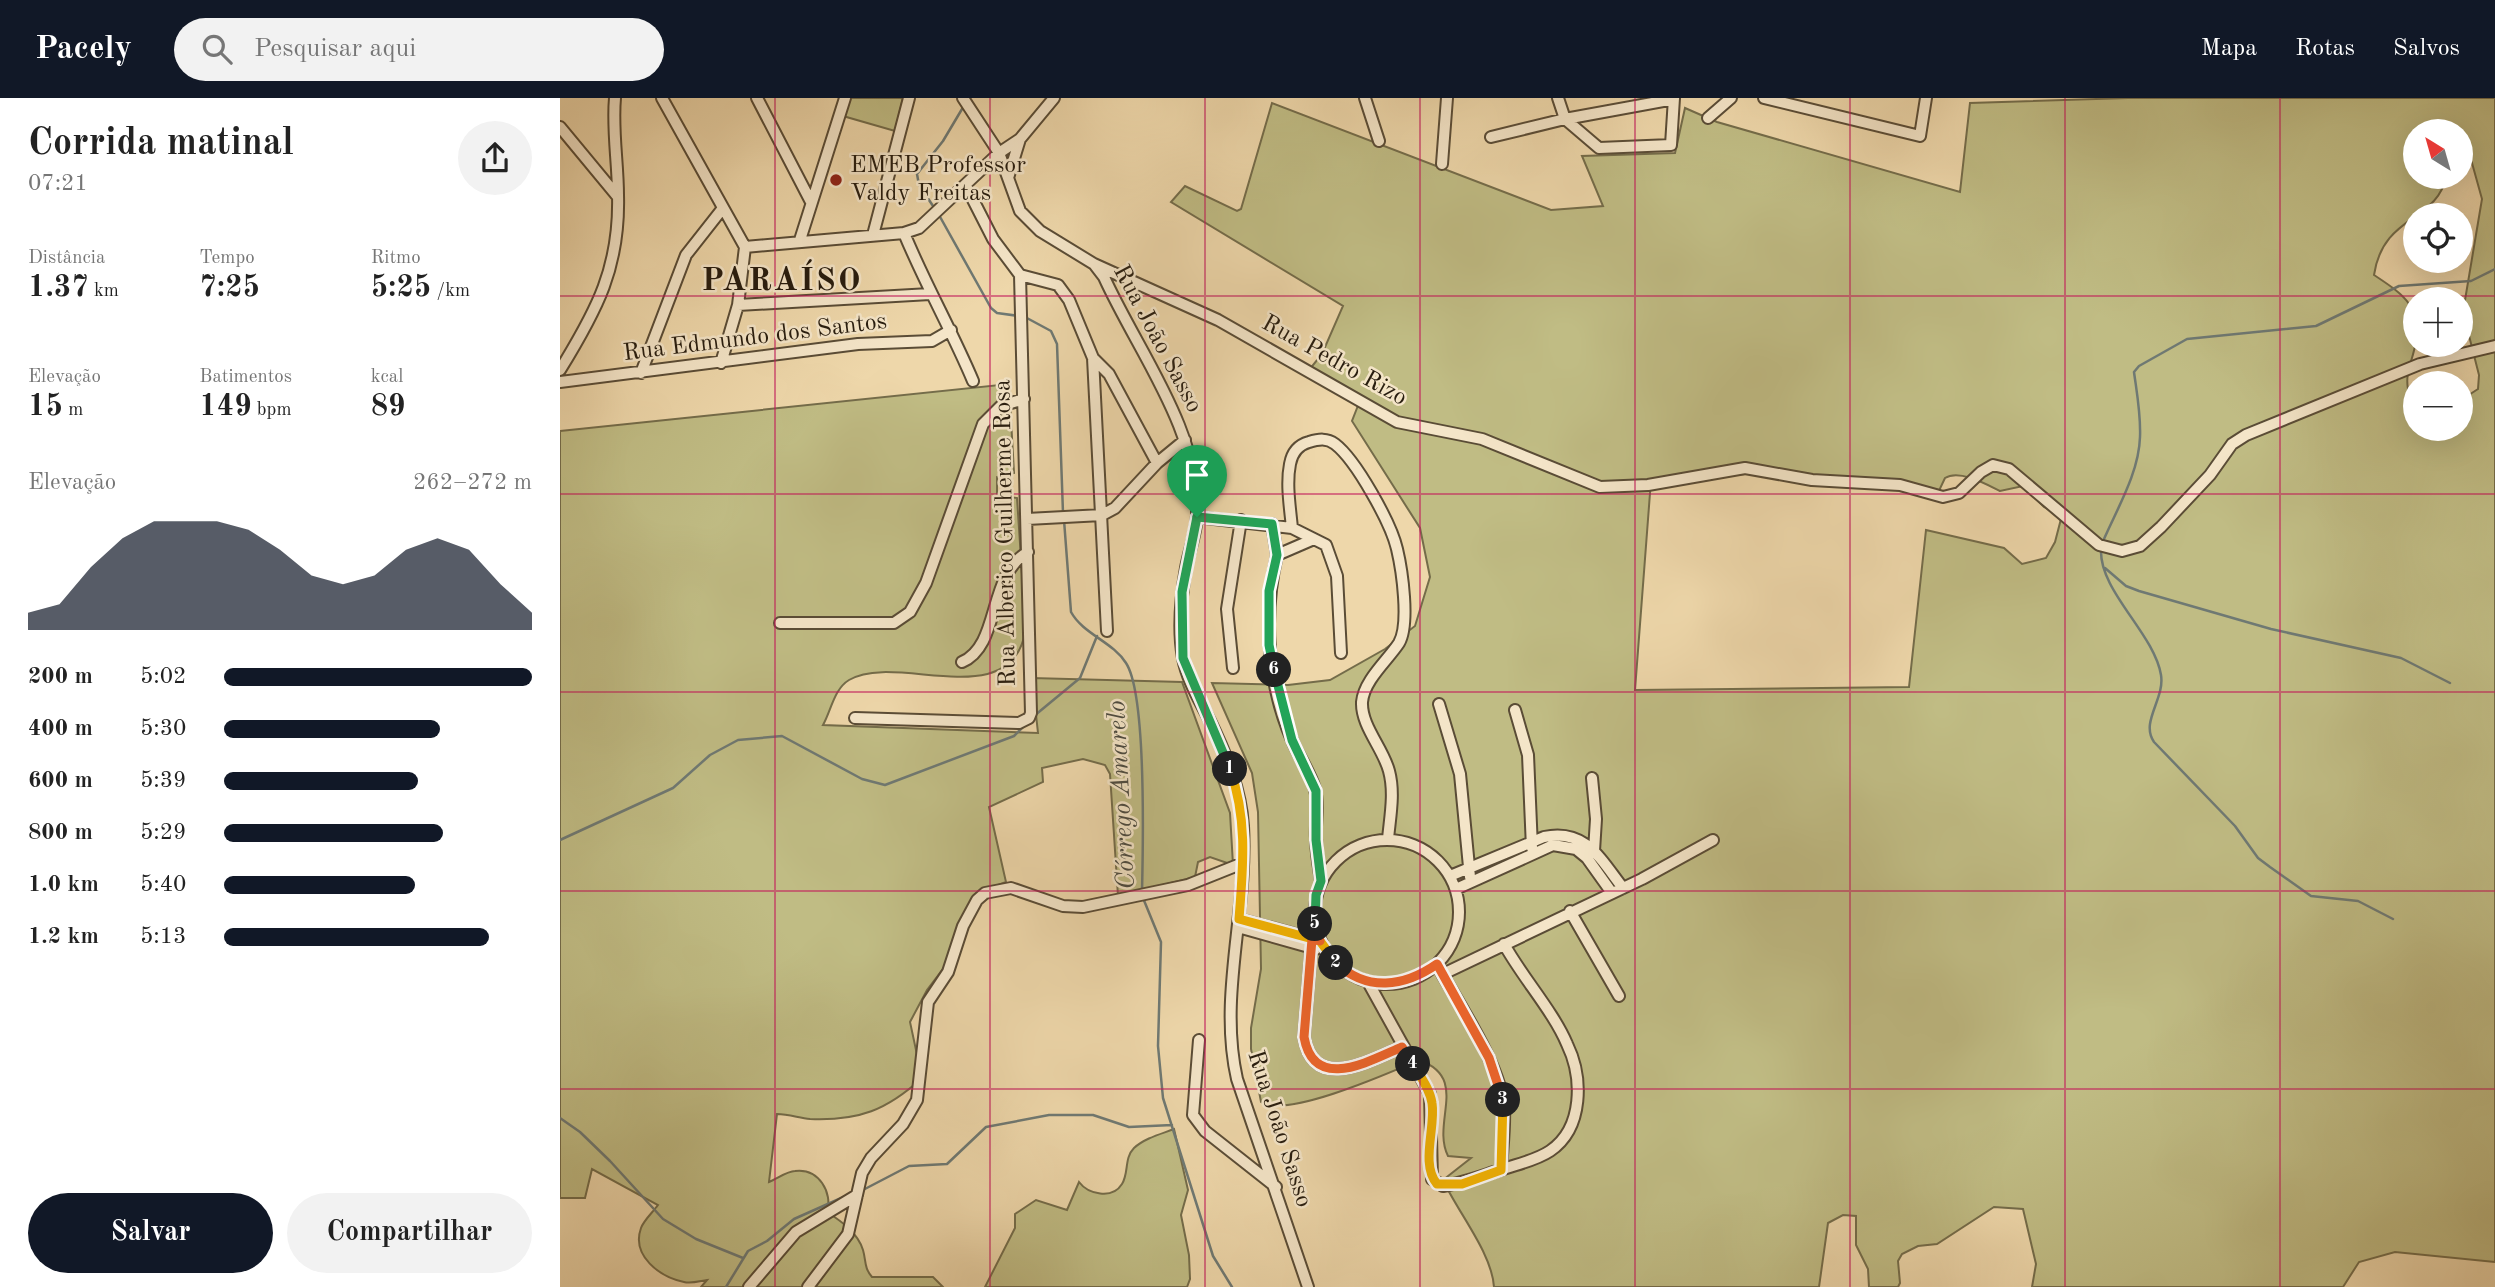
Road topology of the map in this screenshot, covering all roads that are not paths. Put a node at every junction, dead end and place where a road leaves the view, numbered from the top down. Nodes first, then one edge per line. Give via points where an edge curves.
1 (615, 98) edge
2 (662, 98) edge
3 (757, 98) edge
4 (845, 98) edge
5 (909, 98) edge
6 (1054, 98) edge
7 (1365, 98) edge
8 (1447, 98) edge
9 (1558, 98) edge
10 (1731, 98) edge
11 (1764, 98) edge
12 (1926, 98) edge
13 (1674, 99) edge
14 (965, 102) edge
15 (1708, 118) dead end
16 (1565, 119) junction
17 (560, 127) edge
18 (1491, 137) dead end
19 (1020, 139) junction
20 (1379, 141) dead end
21 (999, 153) junction
22 (1442, 164) dead end
23 (1008, 178) junction
24 (965, 186) junction
25 (619, 198) junction
26 (811, 202) junction
27 (723, 208) junction
28 (904, 233) junction
29 (873, 235) junction
30 (800, 240) junction
31 (745, 247) junction
32 (1094, 264) junction
33 (1020, 275) junction
34 (930, 295) junction
35 (738, 305) junction
36 (951, 330) junction
37 (2495, 346) edge
38 (1093, 358) junction
39 (721, 363) junction
40 (560, 370) edge
41 (641, 373) junction
42 (560, 382) edge
43 (974, 382) dead end
44 (1024, 399) junction
45 (1185, 440) junction
46 (1157, 463) junction
47 (1102, 515) junction
48 (1197, 517) junction
49 (1027, 519) junction
50 (1241, 520) junction
51 (1272, 524) junction
52 (1293, 528) junction
53 (1314, 539) junction
54 (1028, 552) junction
55 (1277, 555) junction
56 (780, 623) dead end
57 (1107, 631) dead end
58 (1341, 653) dead end
59 (962, 662) dead end
60 (1233, 667) dead end
61 (1439, 704) dead end
62 (1515, 710) dead end
63 (855, 718) dead end
64 (1592, 778) dead end
65 (1388, 839) junction
66 (1713, 840) dead end
67 (1532, 848) junction
68 (1594, 851) junction
69 (1243, 863) junction
70 (1468, 871) junction
71 (1450, 876) junction
72 (1321, 881) junction
73 (1471, 883) junction
74 (1456, 889) junction
75 (1617, 891) junction
76 (1570, 911) junction
77 (1238, 923) junction
78 (1315, 943) junction
79 (1504, 944) junction
80 (1440, 969) junction
81 (1368, 982) junction
82 (1619, 996) dead end
83 (1199, 1040) dead end
84 (1402, 1047) junction
85 (1501, 1170) junction
86 (1276, 1187) junction
87 (857, 1195) junction
88 (749, 1287) edge
89 (808, 1287) edge
90 (1308, 1287) edge

1 - 25 street
2 - 27 street
3 - 26 street
4 - 26 street
5 - 29 street
6 - 19 street
7 - 20 street
8 - 22 street
9 - 16 street
10 - 15 street
11 - 12 street via 1920,136
13 - 16 street
13 - 16 street via 1671,145 1599,148
14 - 21 street, Rua João Sasso
16 - 18 street
17 - 25 street
19 - 21 street
19 - 23 street
21 - 23 street, Rua João Sasso
21 - 24 street
23 - 32 street, Rua João Sasso via 1020,211 1040,230
24 - 28 street via 919,228
24 - 33 street via 993,239
25 - 40 street via 615,256 606,288
26 - 30 street
27 - 31 street
27 - 41 street via 686,255
28 - 29 street
28 - 34 street
29 - 30 street
30 - 31 street
31 - 35 street
32 - 37 street, Rua Pedro Rizo via 1218,320 1397,422 1482,439 1600,487 1648,485 1745,468 1812,480 1900,485 1943,497 1959,493 1993,465 2009,469 2099,545 2122,551 2140,546 2161,527 2232,444 2246,435 2420,364
32 - 45 street, Rua João Sasso via 1153,369
33 - 38 street via 1058,285
33 - 44 street, Rua Alberico Guilherme Rosa
34 - 35 street
34 - 36 street
35 - 39 street
36 - 39 street, Rua Edmundo dos Santos via 932,341 858,344
36 - 43 street
38 - 46 street via 1109,374
38 - 47 street
39 - 41 street, Rua Edmundo dos Santos
41 - 42 street, Rua Edmundo dos Santos
44 - 49 street, Rua Alberico Guilherme Rosa
44 - 56 street via 1001,406 983,424 926,583 904,618 894,623
45 - 46 street
45 - 48 street, Rua João Sasso
46 - 47 street via 1120,503
47 - 49 street
47 - 57 street
48 - 50 street
48 - 69 street, Rua João Sasso via 1182,592 1183,658 1239,793
49 - 54 street, Rua Alberico Guilherme Rosa
50 - 51 street
50 - 60 street via 1227,609
51 - 52 street
51 - 55 street
52 - 53 street
52 - 65 street via 1290,461 1304,443 1326,440 1355,468 1397,548 1404,607 1400,640 1362,702 1389,769
53 - 55 street
53 - 58 street via 1326,545 1333,558
54 - 59 street via 1010,565 978,652
54 - 63 street, Rua Alberico Guilherme Rosa via 1029,718 1019,723
55 - 72 street via 1269,591 1269,645 1292,740 1316,791
61 - 70 street via 1461,774
62 - 67 street via 1528,755
64 - 68 street
65 - 71 street via 1424,849
65 - 72 street via 1349,850
66 - 75 street
67 - 68 street via 1560,833
67 - 70 street
67 - 73 street
67 - 75 street via 1576,849
68 - 75 street
69 - 77 street, Rua João Sasso
69 - 87 street via 1188,886 1073,908 1028,891 1001,888 976,900 948,972 928,1002 917,1100 903,1124 871,1158
70 - 71 street
70 - 73 street
71 - 74 street
72 - 78 street via 1314,911
73 - 74 street
74 - 80 street via 1457,929
75 - 76 street
76 - 79 street
76 - 82 street
77 - 78 street
77 - 86 street, Rua João Sasso via 1229,1039 1237,1079
78 - 81 street via 1345,971
78 - 84 street via 1304,1037 1316,1064 1354,1068
79 - 80 street
79 - 85 street via 1566,1040 1578,1081 1571,1127 1562,1140 1535,1160
80 - 81 street via 1393,984
80 - 85 street via 1499,1084 1504,1107
81 - 84 street
83 - 86 street via 1193,1115
84 - 85 street via 1433,1105 1432,1179 1443,1186 1452,1185
86 - 90 street, Rua João Sasso
87 - 88 street via 796,1232
87 - 89 street via 848,1234

